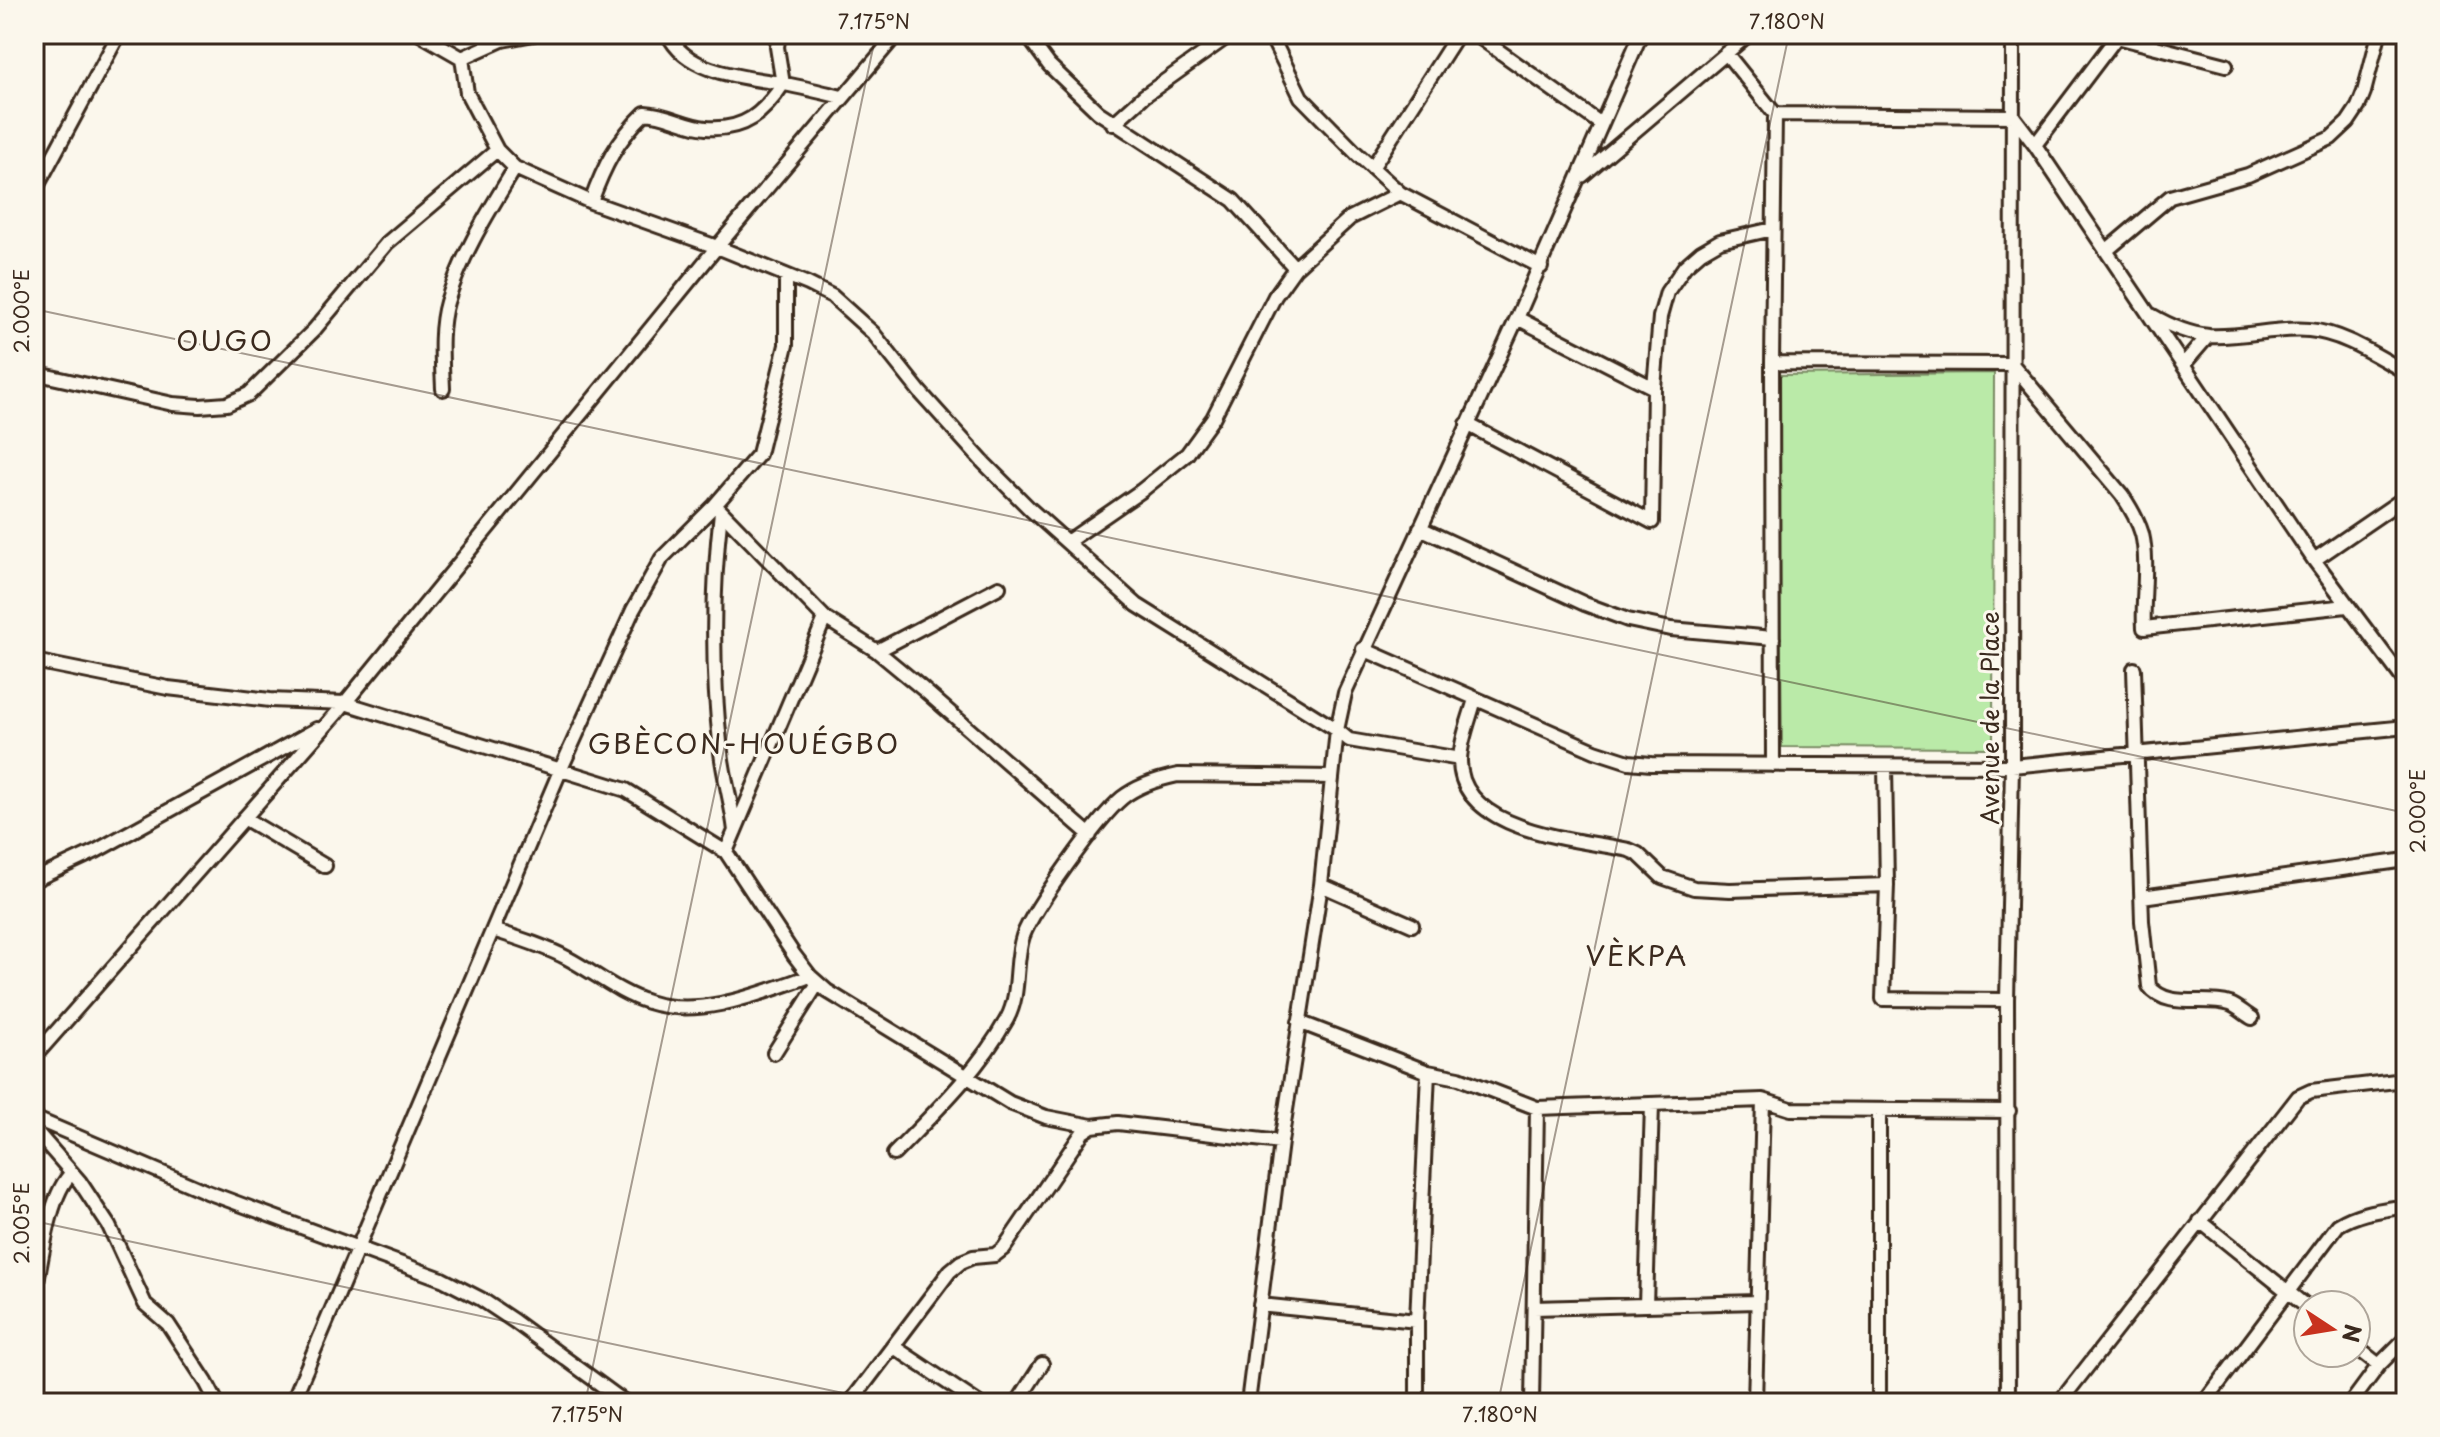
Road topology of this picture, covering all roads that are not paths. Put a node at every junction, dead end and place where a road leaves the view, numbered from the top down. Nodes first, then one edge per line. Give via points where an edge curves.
1 (119, 34) edge
2 (420, 34) edge
3 (534, 34) edge
4 (668, 34) edge
5 (779, 34) edge
6 (897, 34) edge
7 (1026, 34) edge
8 (1231, 34) edge
9 (1270, 34) edge
10 (1458, 34) edge
11 (1475, 34) edge
12 (1641, 34) edge
13 (1749, 34) edge
14 (2013, 34) edge
15 (2379, 34) edge
16 (2118, 36) edge
17 (1726, 53) junction
18 (462, 58) junction
19 (2226, 65) dead end
20 (783, 84) junction
21 (842, 97) junction
22 (1775, 114) junction
23 (2013, 116) junction
24 (1113, 124) junction
25 (1601, 124) junction
26 (2035, 145) junction
27 (497, 150) junction
28 (515, 168) junction
29 (1372, 168) junction
30 (1580, 178) junction
31 (34, 192) edge
32 (1400, 193) junction
33 (591, 202) junction
34 (1773, 229) junction
35 (717, 247) junction
36 (2106, 251) junction
37 (1541, 267) junction
38 (1295, 268) junction
39 (786, 275) junction
40 (2148, 313) junction
41 (1517, 318) junction
42 (2208, 336) junction
43 (1772, 363) junction
44 (2012, 364) junction
45 (2183, 365) junction
46 (2406, 372) edge
47 (34, 373) edge
48 (1654, 388) junction
49 (443, 389) dead end
50 (1467, 424) junction
51 (2406, 497) edge
52 (718, 508) junction
53 (1420, 528) junction
54 (1067, 542) junction
55 (2314, 560) junction
56 (999, 587) dead end
57 (2347, 606) junction
58 (825, 618) junction
59 (1773, 638) junction
60 (1363, 649) junction
61 (877, 651) junction
62 (34, 661) edge
63 (2134, 669) dead end
64 (2406, 683) edge
65 (1475, 699) junction
66 (345, 703) junction
67 (326, 725) junction
68 (2406, 727) edge
69 (1337, 730) junction
70 (2137, 755) junction
71 (1460, 759) junction
72 (1773, 765) junction
73 (1885, 766) junction
74 (2012, 766) junction
75 (560, 771) junction
76 (1332, 777) junction
77 (244, 818) junction
78 (735, 831) junction
79 (1090, 835) junction
80 (726, 852) junction
81 (2406, 860) edge
82 (325, 866) dead end
83 (34, 880) edge
84 (1321, 885) junction
85 (1887, 885) junction
86 (2142, 897) junction
87 (1412, 925) dead end
88 (493, 930) junction
89 (814, 980) junction
90 (2007, 1000) junction
91 (2252, 1018) dead end
92 (1299, 1022) junction
93 (774, 1053) dead end
94 (34, 1057) edge
95 (1428, 1072) junction
96 (968, 1078) junction
97 (2396, 1081) dead end
98 (1763, 1100) junction
99 (1652, 1104) junction
100 (1537, 1108) junction
101 (1879, 1111) junction
102 (2009, 1111) junction
103 (34, 1118) edge
104 (1092, 1126) junction
105 (34, 1129) edge
106 (1281, 1142) junction
107 (894, 1154) dead end
108 (72, 1173) junction
109 (2394, 1208) dead end
110 (2200, 1221) junction
111 (358, 1247) junction
112 (2286, 1291) junction
113 (2292, 1296) edge
114 (34, 1299) edge
115 (1757, 1302) junction
116 (1260, 1305) junction
117 (1646, 1305) junction
118 (1534, 1308) junction
119 (1417, 1321) junction
120 (2406, 1338) edge
121 (894, 1347) junction
122 (2372, 1360) edge
123 (1042, 1364) dead end
124 (2379, 1365) junction
125 (34, 1385) edge
126 (34, 1403) edge
127 (217, 1403) edge
128 (292, 1403) edge
129 (626, 1403) edge
130 (850, 1403) edge
131 (978, 1403) edge
132 (1017, 1403) edge
133 (1248, 1403) edge
134 (1417, 1403) edge
135 (1532, 1403) edge
136 (1755, 1403) edge
137 (1879, 1403) edge
138 (2008, 1403) edge
139 (2059, 1403) edge
140 (2204, 1403) edge
141 (2351, 1403) edge

1 - 31 street
2 - 18 street
3 - 18 street via 502,40
4 - 20 street via 702,66
5 - 20 street
6 - 21 street
7 - 24 street via 1049,65
8 - 24 street
9 - 29 street via 1301,97
10 - 29 street
11 - 25 street
12 - 25 street
13 - 17 street
14 - 23 street, Avenue de la Place
15 - 36 street via 2358,107 2331,138 2248,175 2170,197
16 - 19 street
16 - 26 street
17 - 22 street
17 - 30 street
18 - 27 street via 467,93
20 - 21 street
20 - 33 street via 770,105 739,124 706,128 645,113 605,163
21 - 35 street
22 - 23 street
22 - 34 street
23 - 26 street
23 - 44 street, Avenue de la Place
24 - 38 street via 1233,200
25 - 30 street
26 - 36 street
27 - 28 street
27 - 47 street via 387,243 314,330 249,394 227,404 173,404
28 - 33 street
28 - 49 street via 469,244 447,304
29 - 32 street
30 - 37 street
32 - 37 street
32 - 38 street via 1350,218
33 - 35 street
34 - 43 street
34 - 48 street via 1720,241 1673,281 1662,304
35 - 39 street
35 - 66 street
36 - 40 street
37 - 41 street
38 - 54 street via 1275,296 1213,418 1187,454
39 - 52 street via 786,345 764,441
39 - 54 street via 832,296 873,333 984,463
40 - 42 street
40 - 45 street
41 - 48 street
41 - 50 street
42 - 45 street
42 - 46 street via 2309,330 2349,341
43 - 44 street
43 - 59 street
44 - 57 street via 2134,515 2144,555 2144,628
44 - 74 street, Avenue de la Place
45 - 55 street
48 - 50 street via 1652,522
50 - 53 street
51 - 55 street
52 - 58 street
52 - 75 street via 676,542 650,577
52 - 78 street via 718,713
53 - 59 street via 1628,620
53 - 60 street
54 - 69 street via 1153,618
55 - 57 street
56 - 61 street
57 - 64 street
58 - 61 street
58 - 78 street
59 - 72 street
60 - 65 street
60 - 69 street
61 - 79 street
62 - 66 street via 168,688
63 - 70 street
65 - 71 street
65 - 72 street via 1629,762
66 - 67 street
66 - 75 street
67 - 77 street
67 - 83 street
68 - 70 street
69 - 71 street via 1353,741
69 - 76 street
70 - 74 street
70 - 86 street
71 - 85 street via 1476,800 1503,821 1629,850 1662,877 1683,885 1730,890
72 - 73 street
73 - 74 street
73 - 85 street
74 - 90 street, Avenue de la Place
75 - 80 street via 626,790
75 - 88 street
76 - 79 street via 1165,778 1125,796
76 - 84 street
77 - 82 street
77 - 94 street
78 - 80 street
79 - 96 street via 1030,921 1019,953 1012,1007
80 - 89 street
81 - 86 street
84 - 87 street
84 - 92 street
85 - 90 street via 1883,999
86 - 91 street via 2145,965 2154,993 2165,999 2231,1005
88 - 89 street via 567,958 651,1003 725,1003
88 - 111 street
89 - 93 street
89 - 96 street
90 - 102 street, Avenue de la Place
92 - 95 street
92 - 106 street
95 - 100 street via 1459,1078
95 - 119 street
96 - 104 street via 1028,1111
96 - 107 street
97 - 110 street via 2298,1097
98 - 99 street
98 - 101 street via 1791,1109
98 - 115 street
99 - 100 street
99 - 117 street
100 - 118 street
101 - 102 street
101 - 137 street
102 - 138 street, Avenue de la Place
103 - 111 street via 207,1192
104 - 106 street via 1118,1123
104 - 121 street via 1074,1143 1004,1248 950,1271
105 - 108 street
106 - 116 street
108 - 114 street via 55,1199
108 - 127 street via 109,1226 145,1304 168,1324
109 - 112 street via 2359,1214 2338,1225
110 - 112 street
110 - 139 street
111 - 128 street
111 - 129 street via 481,1299
112 - 113 street
112 - 140 street
115 - 117 street
115 - 136 street
116 - 119 street
116 - 133 street
117 - 118 street
118 - 135 street
119 - 134 street
120 - 124 street
121 - 130 street
121 - 131 street
122 - 124 street
123 - 132 street
124 - 141 street
125 - 126 street

